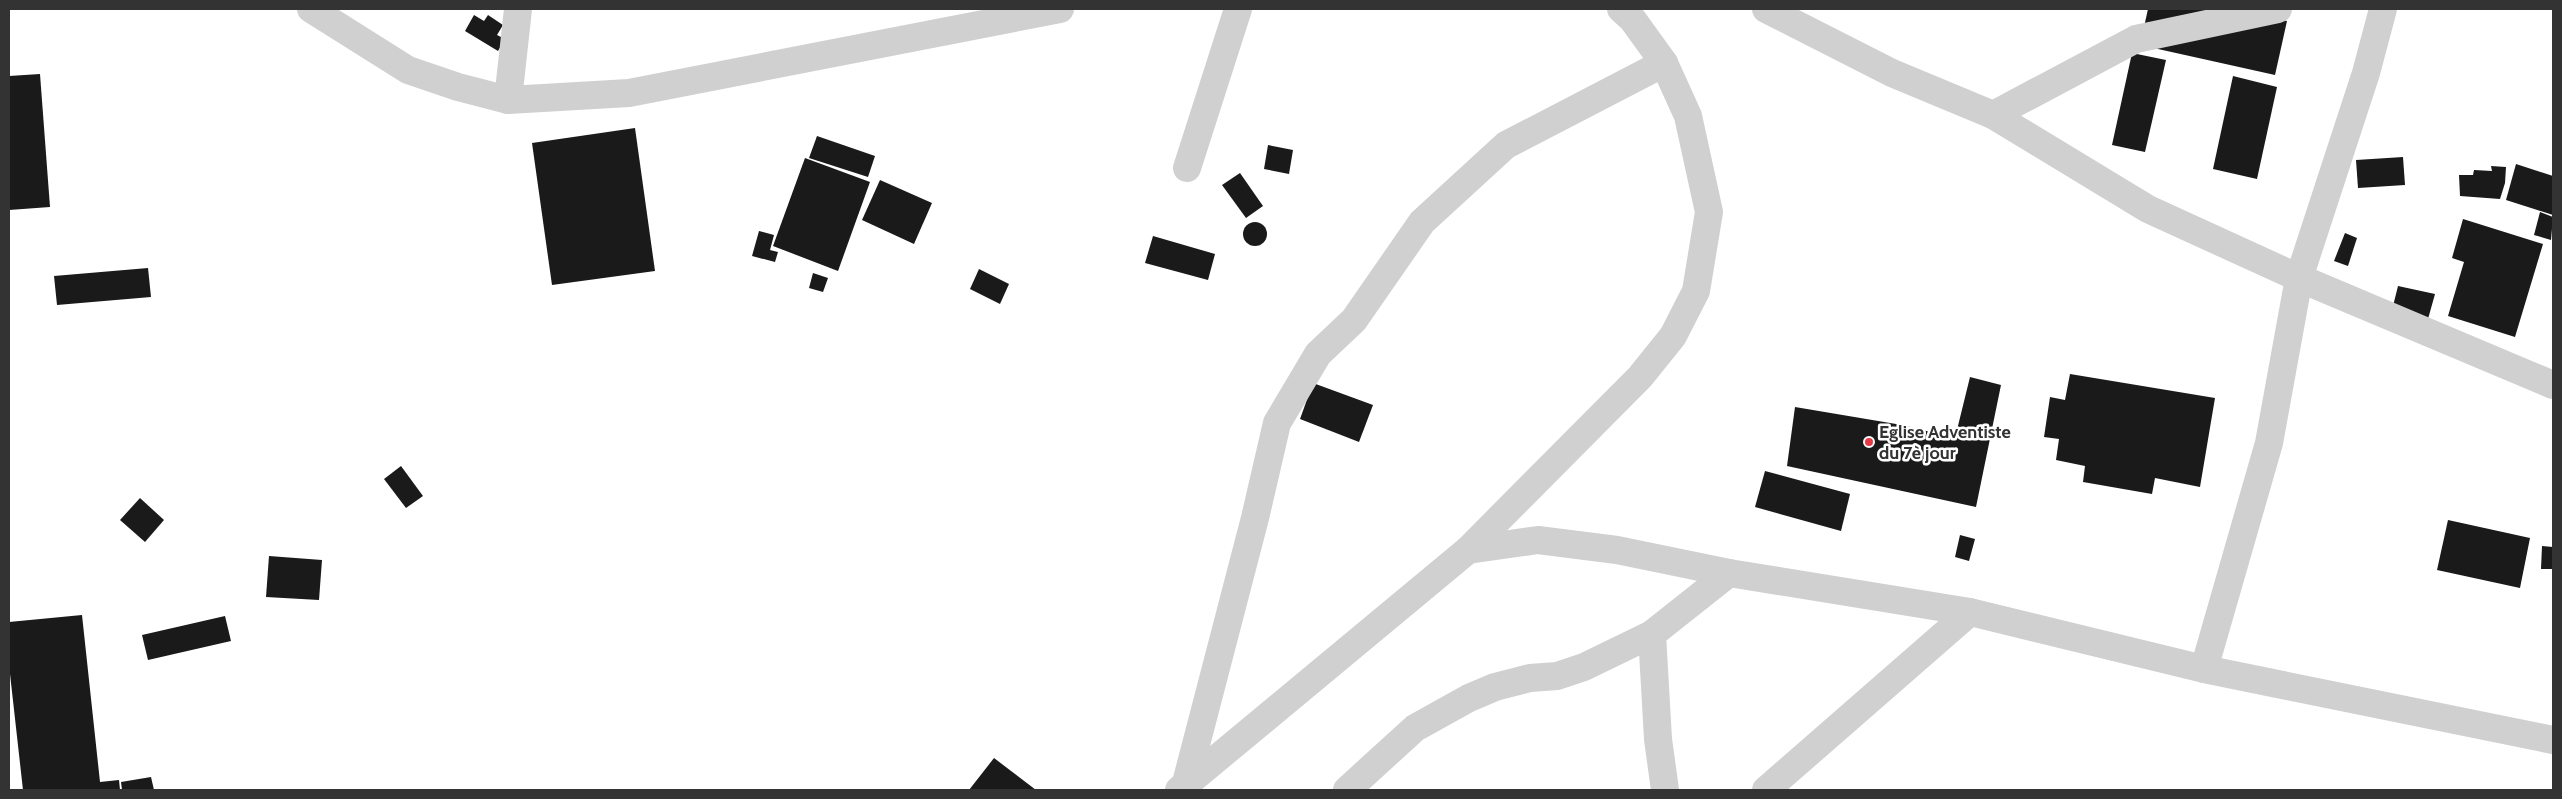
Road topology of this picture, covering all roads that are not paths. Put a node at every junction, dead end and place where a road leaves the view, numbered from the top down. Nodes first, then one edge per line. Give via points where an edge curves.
1 (311, 9) edge
2 (518, 9) edge
3 (1060, 9) edge
4 (1238, 9) edge
5 (1766, 9) edge
6 (2278, 9) edge
7 (2382, 9) edge
8 (1631, 13) edge
9 (1664, 63) junction
10 (508, 100) junction
11 (1993, 115) junction
12 (1186, 168) dead end
13 (2299, 278) junction
14 (2553, 385) edge
15 (1468, 550) junction
16 (1729, 573) junction
17 (1970, 612) junction
18 (1652, 634) junction
19 (2204, 669) junction
20 (2553, 740) edge
21 (1182, 787) edge
22 (1347, 790) edge
23 (1665, 790) edge
24 (1766, 790) edge

1 - 10 street via 408,70
2 - 10 street
3 - 10 street via 628,93
4 - 12 street
5 - 11 street via 1892,73
6 - 11 street via 2136,39
7 - 13 street via 2366,73
8 - 9 street
9 - 15 street via 1688,116 1709,212 1696,291 1673,336 1640,377
9 - 21 street via 1506,145 1422,222 1354,320 1318,354 1277,423 1256,518
11 - 13 street via 2148,209
13 - 14 street
13 - 19 street via 2268,443
15 - 16 street via 1538,540 1617,550
15 - 21 street
16 - 17 street
16 - 18 street
17 - 19 street
17 - 24 street
18 - 22 street via 1584,667 1557,676 1530,678 1495,687 1469,698 1415,728
18 - 23 street via 1658,739
19 - 20 street

